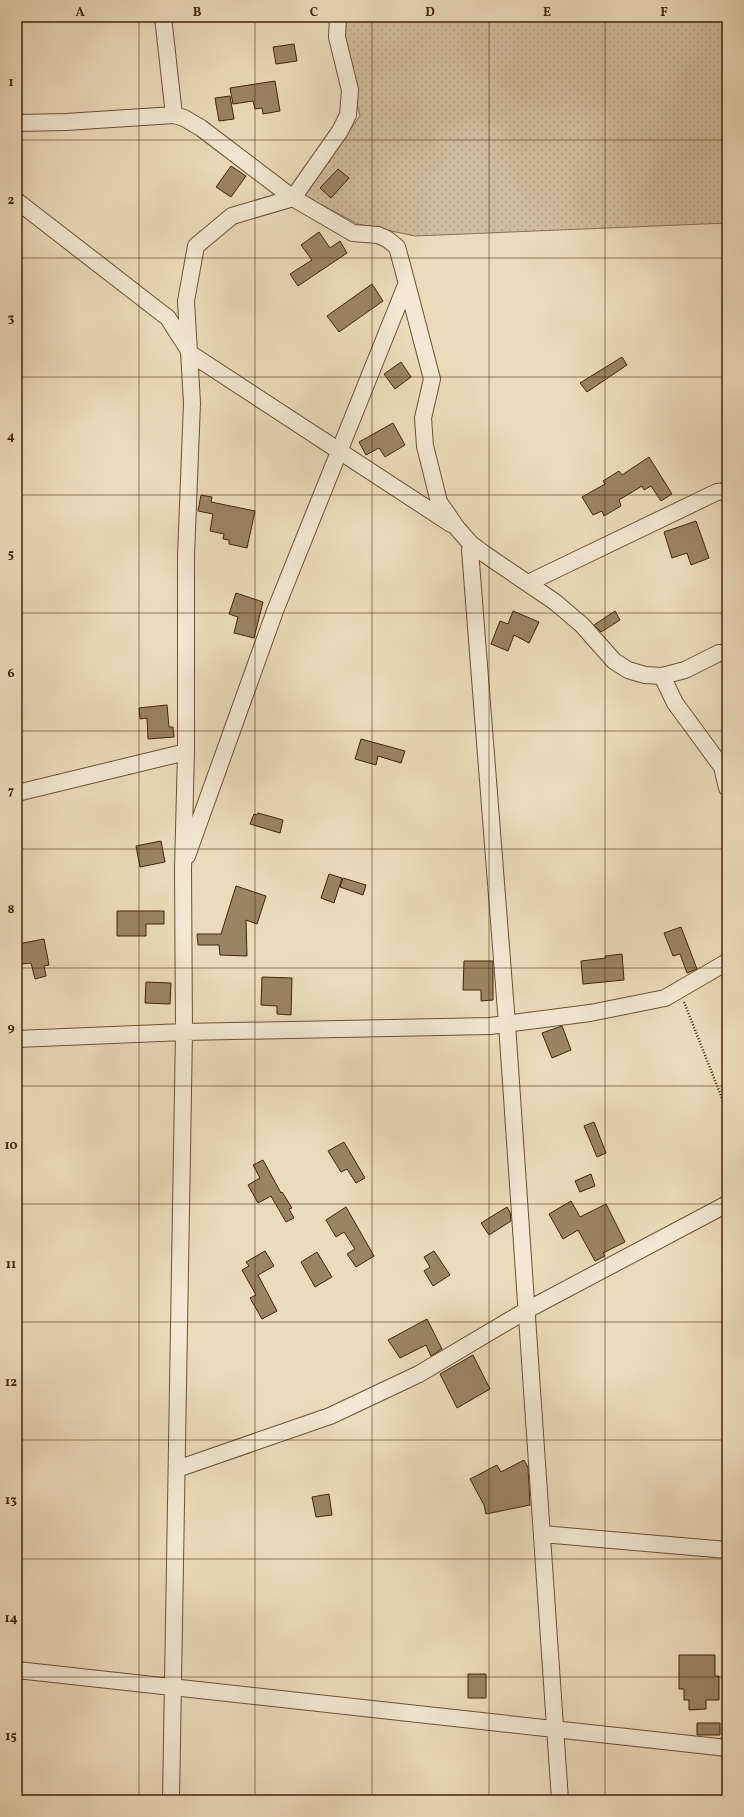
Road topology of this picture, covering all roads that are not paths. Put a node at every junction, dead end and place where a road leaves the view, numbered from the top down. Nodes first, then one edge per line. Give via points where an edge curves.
1 (163, 17) edge
2 (338, 17) edge
3 (174, 115) junction
4 (17, 123) edge
5 (293, 198) junction
6 (17, 200) edge
7 (406, 285) junction
8 (191, 354) junction
9 (339, 451) junction
10 (727, 491) edge
11 (457, 528) junction
12 (470, 550) dead end
13 (528, 583) junction
14 (727, 653) edge
15 (662, 676) junction
16 (186, 752) junction
17 (727, 788) edge
18 (17, 793) edge
19 (183, 869) junction
20 (727, 962) edge
21 (507, 1024) junction
22 (184, 1032) junction
23 (17, 1039) edge
24 (727, 1204) edge
25 (527, 1310) junction
26 (176, 1469) junction
27 (542, 1534) junction
28 (727, 1550) edge
29 (17, 1670) edge
30 (173, 1687) junction
31 (555, 1730) junction
32 (727, 1748) edge
33 (170, 1800) edge
34 (560, 1800) edge

1 - 3 street
2 - 5 street via 337,38 350,90 348,115 317,166
3 - 4 street
3 - 5 street via 201,128
5 - 7 street via 353,233 378,235 393,244 398,251
5 - 8 street via 232,216 196,246 186,301
6 - 8 street via 168,318
7 - 9 street
7 - 11 street via 432,379 423,418 425,446 438,502
8 - 9 street
8 - 16 street via 192,403 186,556
9 - 11 street
9 - 19 street via 276,611
10 - 13 street via 717,492
11 - 13 street via 471,544
12 - 21 street
13 - 15 street via 582,625 614,662 646,676
14 - 15 street via 719,653 685,670
15 - 17 street via 675,703 722,767
16 - 18 street
16 - 19 street
19 - 22 street
20 - 21 street via 665,998 590,1013
21 - 22 street
21 - 25 street
22 - 23 street
22 - 26 street
24 - 25 street
25 - 26 street via 420,1374 330,1416
25 - 27 street
26 - 30 street
27 - 28 street
27 - 31 street
29 - 30 street
30 - 31 street
30 - 33 street
31 - 32 street
31 - 34 street

